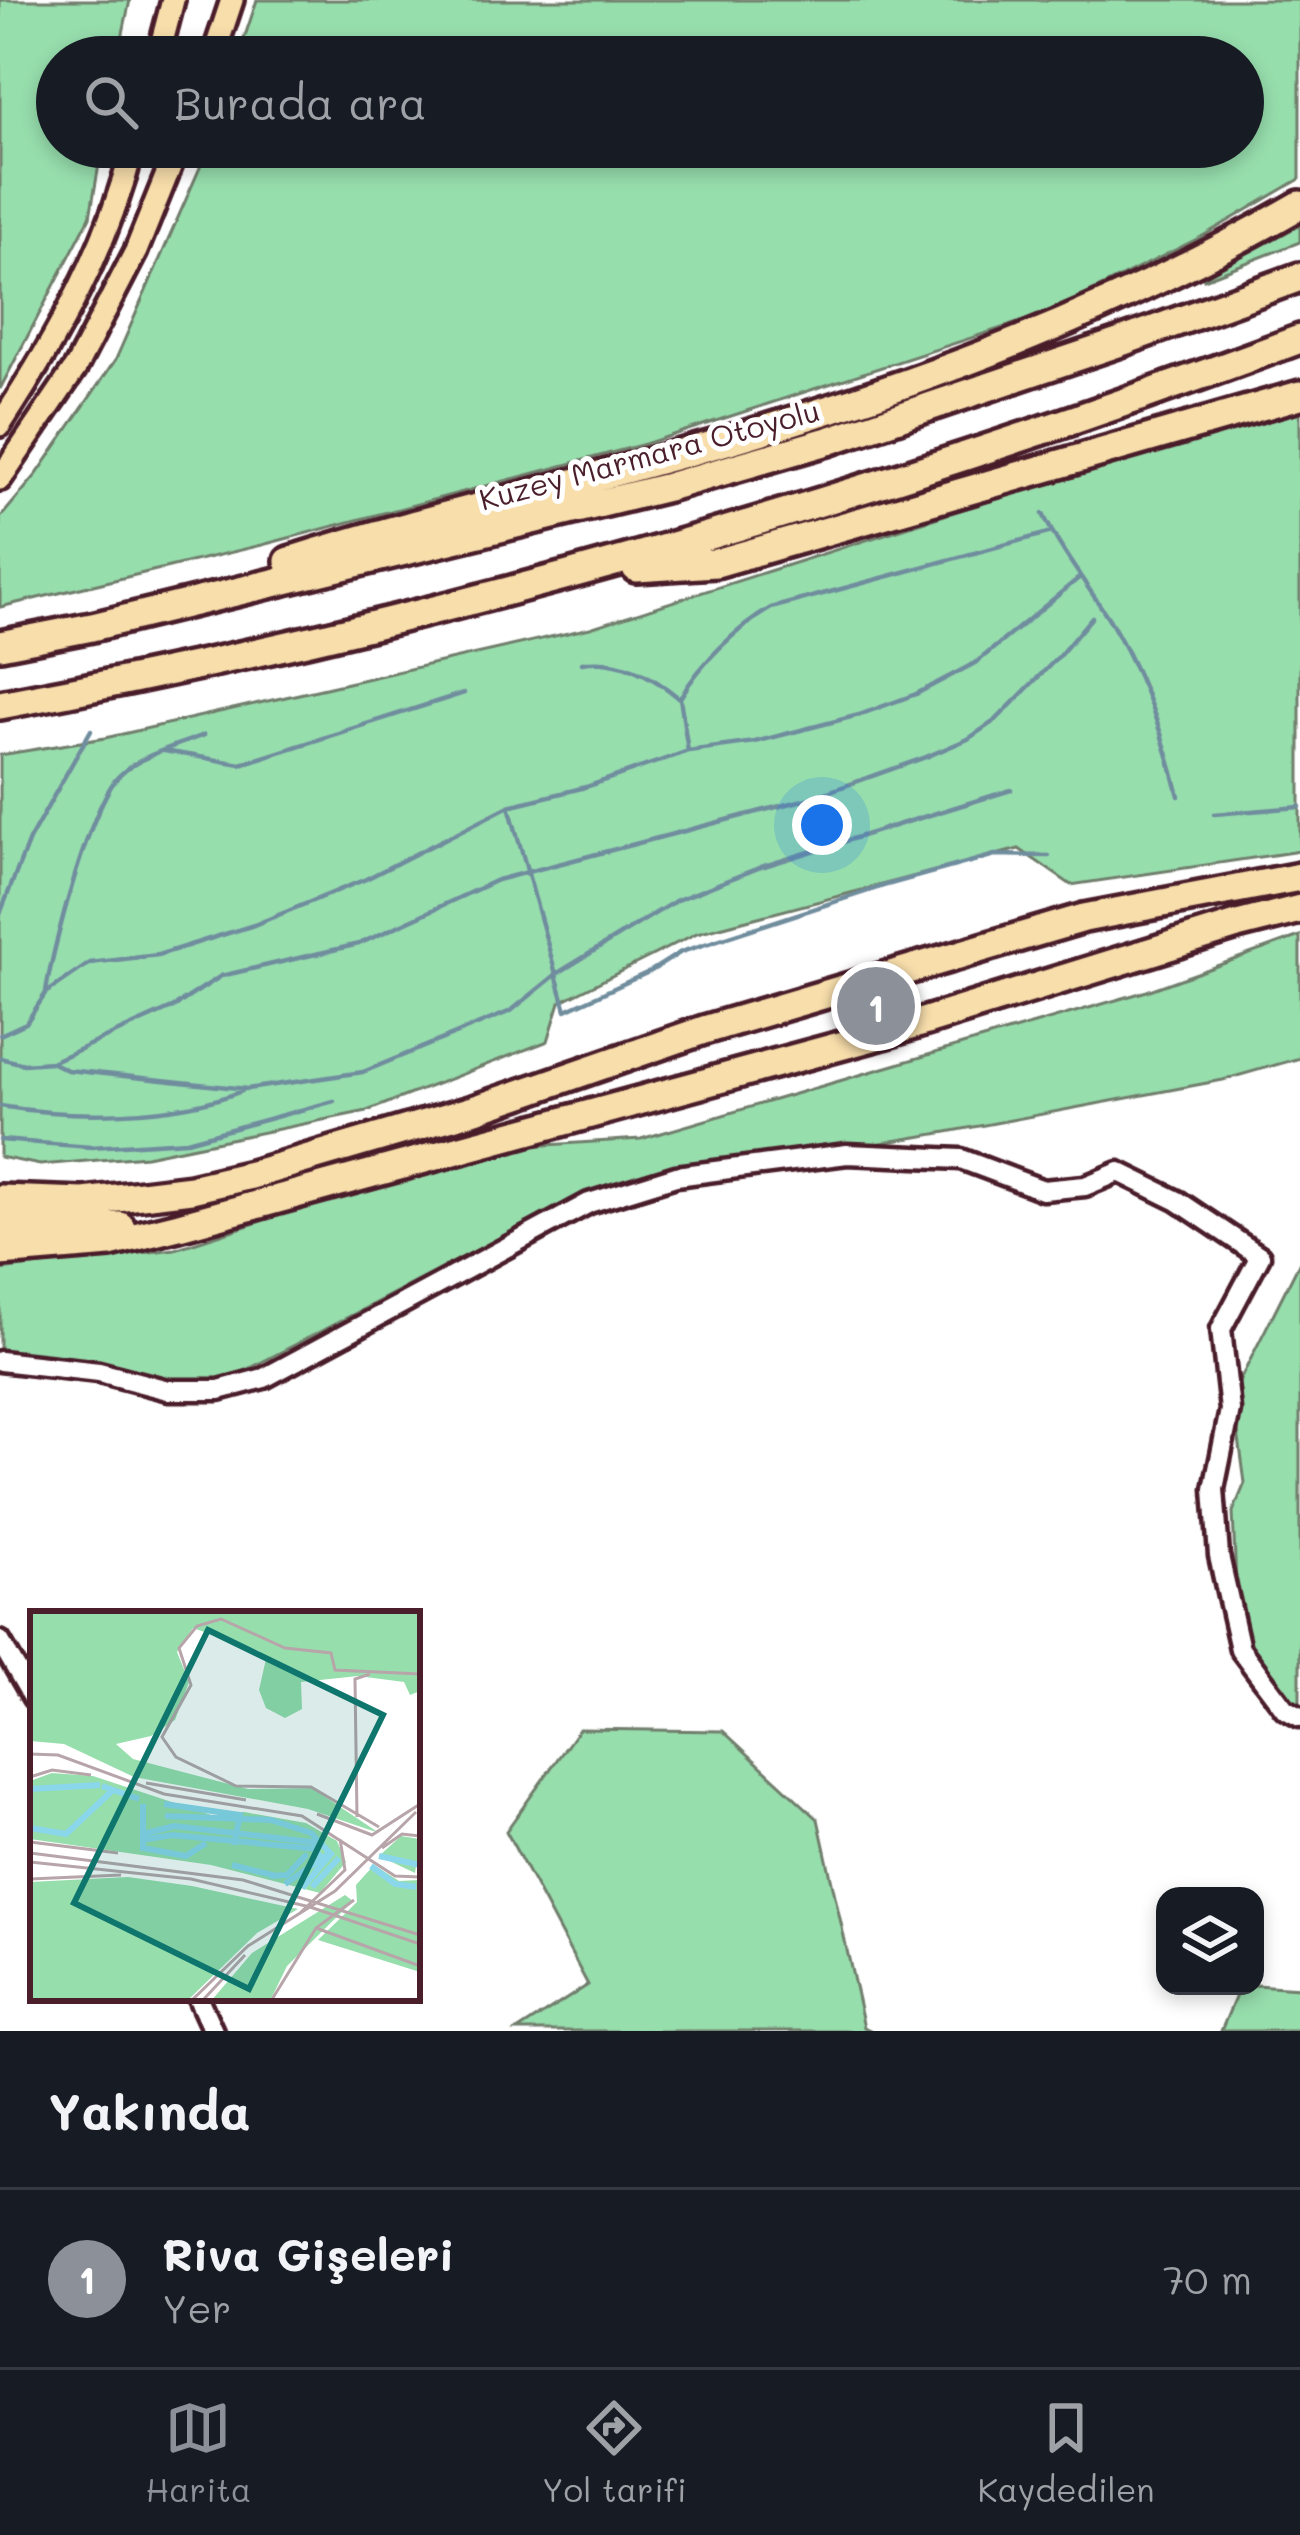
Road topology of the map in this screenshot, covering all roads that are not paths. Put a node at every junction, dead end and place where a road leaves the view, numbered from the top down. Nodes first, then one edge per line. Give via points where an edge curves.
1 (161, 0) edge
2 (173, 0) edge
3 (221, 0) edge
4 (232, 0) edge
5 (157, 36) edge
6 (162, 36) edge
7 (210, 36) edge
8 (220, 36) edge
9 (126, 168) edge
10 (170, 168) edge
11 (1300, 205) edge
12 (1300, 277) edge
13 (1300, 339) edge
14 (1300, 395) edge
15 (0, 425) edge
16 (0, 479) edge
17 (584, 571) junction
18 (92, 627) junction
19 (0, 645) edge
20 (0, 705) edge
21 (1300, 866) edge
22 (1300, 877) edge
23 (1241, 890) junction
24 (1300, 909) edge
25 (364, 1175) junction
26 (0, 1187) edge
27 (155, 1193) junction
28 (0, 1199) edge
29 (0, 1225) edge
30 (0, 1252) edge
31 (0, 1361) edge
32 (0, 1641) edge
33 (30, 1693) edge
34 (1300, 1717) edge
35 (199, 2001) edge
36 (213, 2031) edge

1 - 5 main road
2 - 6 main road
3 - 7 main road
4 - 8 main road
9 - 15 main road via 54,344
10 - 16 main road via 76,367
11 - 18 highway via 1117,302 941,372 665,459 296,559
12 - 18 highway, Kuzey Marmara Otoyolu via 828,441
13 - 17 highway via 937,466
14 - 17 highway via 716,563
17 - 20 highway via 355,632
18 - 19 highway, Kuzey Marmara Otoyolu
21 - 23 highway
22 - 23 highway
23 - 27 highway via 1084,918 665,1042 359,1145
24 - 25 highway via 884,1034
25 - 29 highway via 173,1220
25 - 30 highway via 110,1243
26 - 27 highway
27 - 28 highway via 84,1202
31 - 34 street via 99,1372 168,1390 219,1390 264,1378 589,1203 676,1176 847,1154 961,1159 1043,1190 1119,1172 1260,1256 1221,1329 1229,1410 1214,1489 1219,1556 1240,1649
32 - 33 street
35 - 36 street

